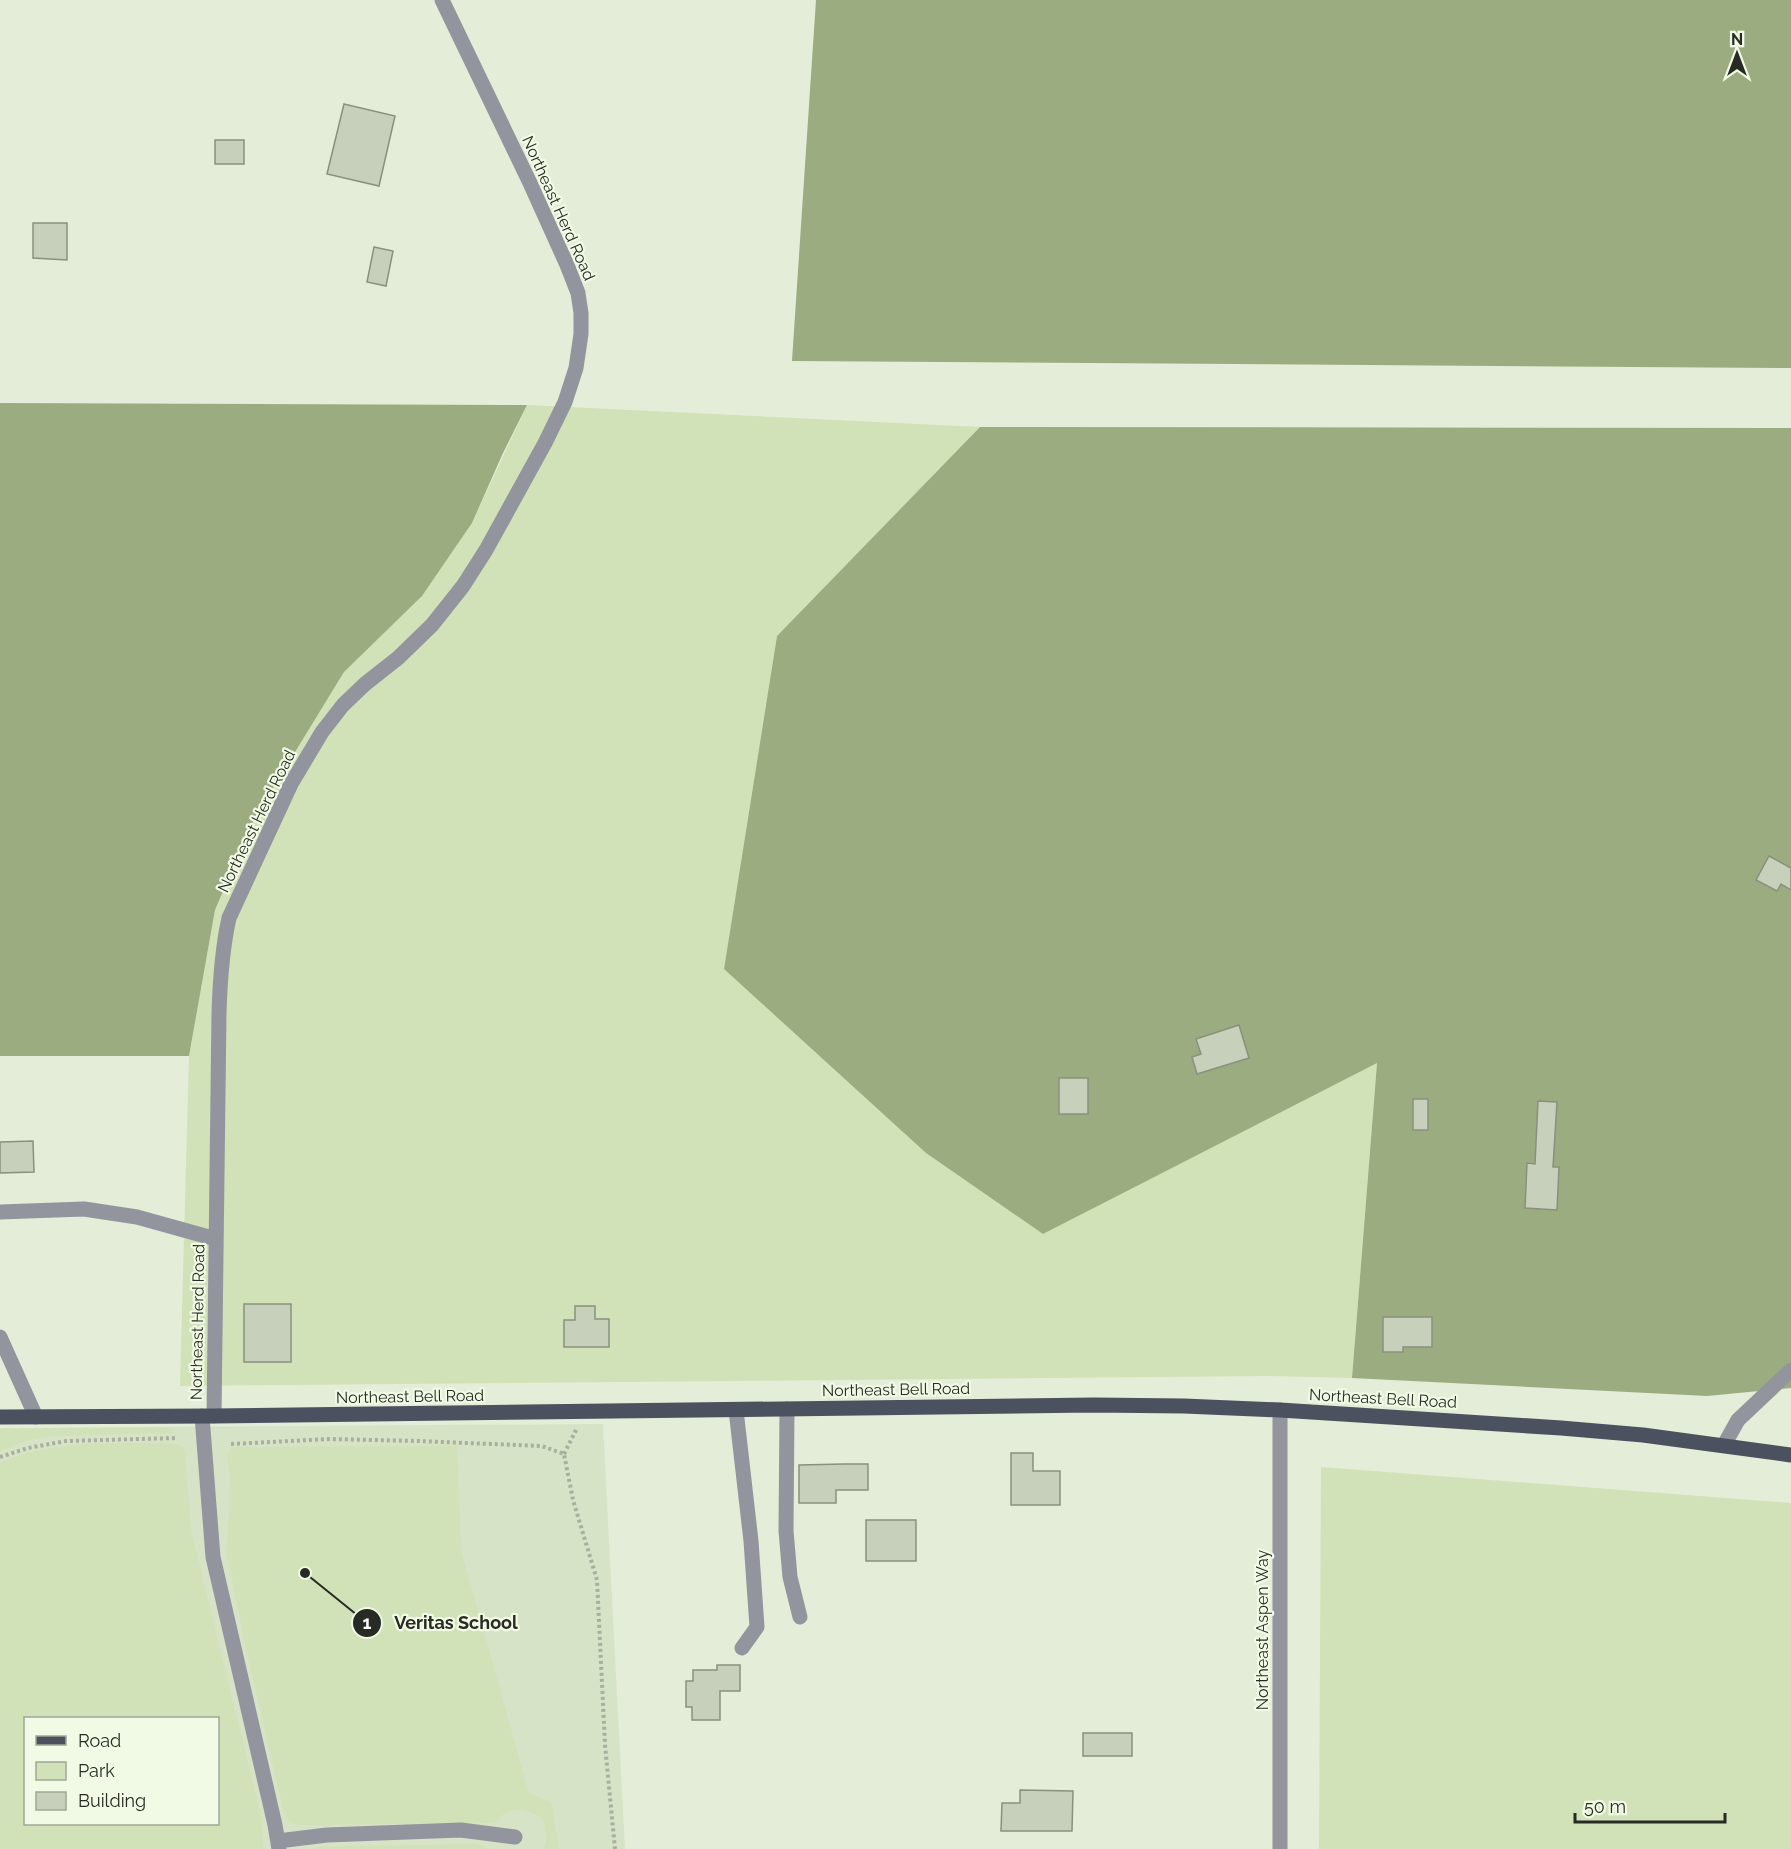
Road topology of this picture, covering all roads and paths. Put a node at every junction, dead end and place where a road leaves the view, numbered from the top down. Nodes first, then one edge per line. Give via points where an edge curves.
1 (442, 0) edge
2 (0, 1212) edge
3 (216, 1239) junction
4 (0, 1337) edge
5 (1791, 1370) edge
6 (787, 1409) junction
7 (736, 1410) junction
8 (1280, 1410) junction
9 (580, 1412) junction
10 (208, 1416) junction
11 (0, 1417) edge
12 (36, 1417) junction
13 (177, 1438) dead end
14 (231, 1444) dead end
15 (1725, 1445) junction
16 (564, 1454) junction
17 (1791, 1455) edge
18 (0, 1457) edge
19 (800, 1617) dead end
20 (742, 1648) dead end
21 (515, 1837) dead end
22 (278, 1845) edge
23 (615, 1849) edge
24 (1280, 1849) edge

1 - 3 street, Northeast Herd Road via 578,293 581,334 576,368 565,402 486,550 432,625 342,705 322,732 291,784 237,899 225,937 221,970
2 - 3 street via 84,1209 137,1217
3 - 10 street, Northeast Herd Road
4 - 12 street
5 - 15 street via 1738,1420
6 - 7 main road, Northeast Bell Road
6 - 8 main road, Northeast Bell Road via 1094,1404
6 - 19 street via 786,1531 790,1577
7 - 9 main road, Northeast Bell Road
7 - 20 street via 757,1627
8 - 15 main road, Northeast Bell Road via 1561,1428
8 - 24 street, Northeast Aspen Way
9 - 10 main road, Northeast Bell Road
9 - 16 path via 576,1432
10 - 12 main road, Northeast Bell Road
10 - 22 street, Northeast Herd Road via 213,1557
11 - 12 main road, Northeast Bell Road
13 - 18 path via 66,1441
14 - 16 path via 330,1439 417,1441 542,1446
15 - 17 main road, Northeast Bell Road
16 - 23 path via 597,1580 605,1745
21 - 22 street via 461,1830 327,1835

